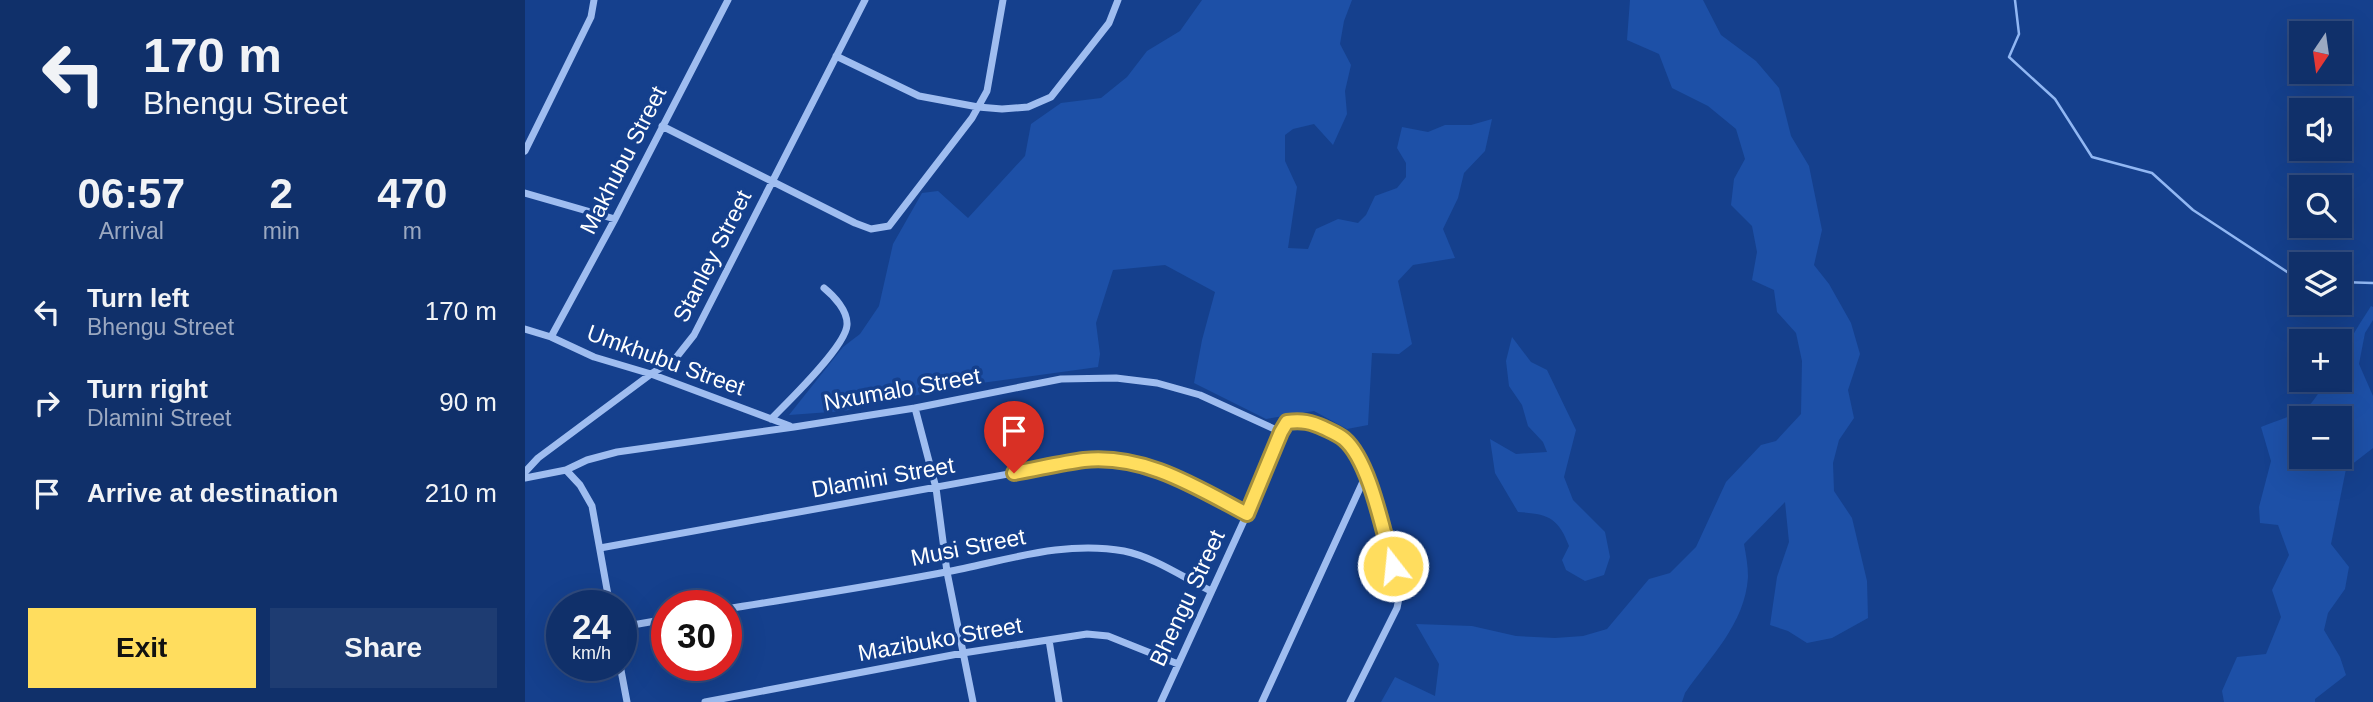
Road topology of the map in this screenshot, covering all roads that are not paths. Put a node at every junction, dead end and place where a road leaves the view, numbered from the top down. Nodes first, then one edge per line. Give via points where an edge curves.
1 (594, 0) edge
2 (728, 0) edge
3 (865, 0) edge
4 (1003, 0) edge
5 (1118, 0) edge
6 (836, 56) junction
7 (978, 107) junction
8 (662, 126) junction
9 (525, 151) edge
10 (772, 180) junction
11 (525, 193) edge
12 (615, 219) junction
13 (824, 288) dead end
14 (525, 329) edge
15 (551, 337) junction
16 (651, 374) junction
17 (915, 408) junction
18 (771, 419) junction
19 (793, 428) junction
20 (1281, 432) junction
21 (566, 470) junction
22 (525, 472) edge
23 (1367, 474) junction
24 (525, 478) edge
25 (936, 488) junction
26 (1247, 514) junction
27 (600, 548) junction
28 (947, 572) junction
29 (607, 590) edge
30 (1211, 592) junction
31 (742, 606) edge
32 (1049, 640) junction
33 (963, 653) junction
34 (1178, 664) junction
35 (623, 681) edge
36 (627, 702) edge
37 (705, 702) edge
38 (973, 702) edge
39 (1059, 702) edge
40 (1161, 702) edge
41 (1262, 702) edge
42 (1350, 702) edge

1 - 9 street via 591,17
2 - 8 street, Makhubu Street
3 - 6 street, Stanley Street
4 - 7 street via 987,91
5 - 7 street via 1109,23 1051,97 1028,107
6 - 7 street via 919,96
6 - 10 street, Stanley Street
7 - 10 street via 889,226 871,229 855,223
8 - 10 street
8 - 12 street, Makhubu Street
10 - 16 street, Stanley Street via 694,335 675,359
11 - 12 street
12 - 15 street, Makhubu Street
13 - 18 street via 844,312 846,331
14 - 15 street, Umkhubu Street
15 - 16 street, Umkhubu Street via 594,358
16 - 18 street, Umkhubu Street
16 - 22 street, Stanley Street
17 - 19 street, Nxumalo Street
17 - 20 street, Nxumalo Street via 1061,379 1116,378 1157,383 1200,396
17 - 25 street
18 - 19 street, Umkhubu Street
19 - 21 street, Nxumalo Street via 617,452
20 - 23 street via 1287,422 1312,422 1343,439
20 - 26 street, Bhengu Street
21 - 24 street, Nxumalo Street
21 - 27 street via 592,506
23 - 41 street
23 - 42 street via 1400,593 1397,608
25 - 26 street, Dlamini Street via 1086,460 1130,463 1169,473
25 - 27 street, Dlamini Street
25 - 28 street
26 - 30 street, Bhengu Street
27 - 29 street
28 - 30 street, Musi Street via 1060,548 1094,548 1151,561
28 - 31 street, Musi Street
28 - 33 street
30 - 34 street, Bhengu Street
32 - 33 street, Mazibuko Street
32 - 34 street, Mazibuko Street via 1108,636
32 - 39 street
33 - 37 street, Mazibuko Street
33 - 38 street
34 - 40 street, Bhengu Street
35 - 36 street

